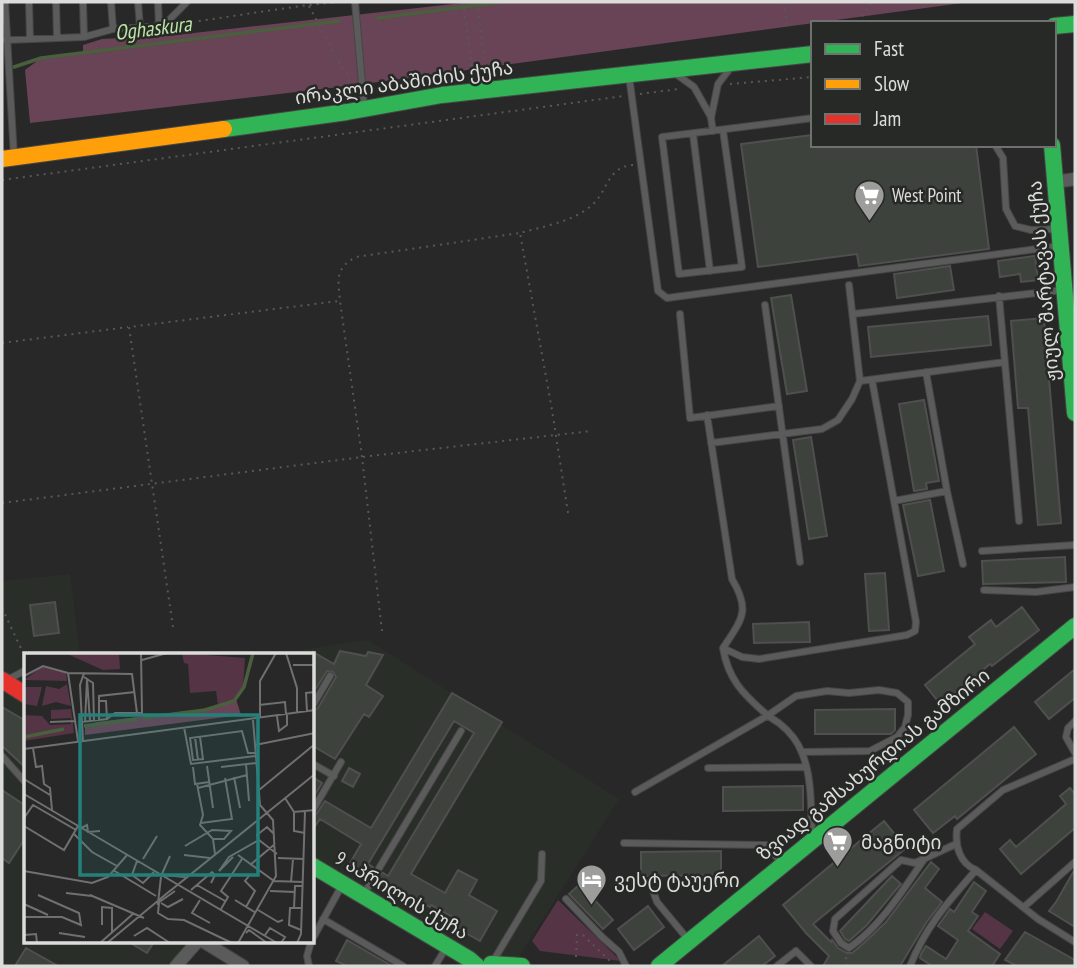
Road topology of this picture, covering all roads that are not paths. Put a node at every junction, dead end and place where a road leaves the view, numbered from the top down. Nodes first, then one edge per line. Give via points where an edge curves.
1 (5, 2) edge
2 (29, 2) edge
3 (56, 2) edge
4 (83, 2) edge
5 (111, 2) edge
6 (138, 2) edge
7 (158, 2) edge
8 (187, 2) edge
9 (355, 2) edge
10 (1075, 24) edge
11 (161, 26) junction
12 (1056, 26) edge
13 (140, 27) junction
14 (113, 29) junction
15 (84, 37) junction
16 (57, 38) junction
17 (30, 39) junction
18 (6, 40) junction
19 (811, 54) edge
20 (736, 62) junction
21 (670, 70) junction
22 (629, 74) junction
23 (364, 109) junction
24 (711, 118) junction
25 (811, 118) edge
26 (723, 130) junction
27 (713, 131) junction
28 (692, 134) junction
29 (996, 147) edge
30 (1052, 147) edge
31 (8, 158) edge
32 (1075, 179) edge
33 (1055, 181) junction
34 (1059, 229) junction
35 (1061, 246) junction
36 (710, 271) junction
37 (849, 285) dead end
38 (1065, 290) junction
39 (999, 296) junction
40 (765, 306) dead end
41 (680, 314) dead end
42 (853, 314) junction
43 (1005, 362) junction
44 (926, 372) junction
45 (872, 380) junction
46 (860, 381) junction
47 (779, 406) junction
48 (1075, 412) edge
49 (707, 415) junction
50 (783, 434) junction
51 (711, 443) junction
52 (947, 491) junction
53 (894, 501) junction
54 (1019, 521) dead end
55 (1075, 545) edge
56 (982, 551) dead end
57 (800, 562) dead end
58 (963, 564) dead end
59 (1075, 587) edge
60 (984, 590) dead end
61 (1075, 626) edge
62 (723, 648) junction
63 (24, 671) edge
64 (330, 676) dead end
65 (3, 681) edge
66 (24, 694) edge
67 (315, 702) edge
68 (767, 716) junction
69 (1075, 722) edge
70 (461, 731) dead end
71 (802, 752) junction
72 (1075, 753) edge
73 (2, 757) edge
74 (1075, 759) edge
75 (341, 762) dead end
76 (315, 765) edge
77 (806, 767) junction
78 (708, 768) dead end
79 (334, 776) junction
80 (24, 781) edge
81 (635, 792) dead end
82 (315, 807) edge
83 (812, 841) junction
84 (624, 843) dead end
85 (956, 844) junction
86 (542, 854) dead end
87 (925, 858) junction
88 (1075, 862) edge
89 (783, 864) junction
90 (315, 867) edge
91 (378, 870) dead end
92 (975, 870) junction
93 (373, 879) dead end
94 (343, 884) junction
95 (653, 891) dead end
96 (363, 896) junction
97 (566, 899) dead end
98 (1024, 907) junction
99 (323, 919) junction
100 (315, 934) edge
101 (689, 941) junction
102 (1075, 942) edge
103 (195, 944) edge
104 (207, 944) edge
105 (311, 944) edge
106 (447, 946) junction
107 (485, 964) edge
108 (660, 965) edge
109 (176, 966) edge
110 (243, 966) edge
111 (309, 966) edge
112 (403, 966) edge
113 (435, 966) edge
114 (522, 966) edge
115 (626, 966) edge
116 (777, 966) edge
117 (811, 966) edge
118 (910, 966) edge

1 - 18 lane
2 - 17 lane
3 - 16 lane
4 - 15 lane
5 - 14 lane
6 - 13 lane
7 - 11 lane
8 - 11 lane
9 - 23 lane
10 - 12 main road
11 - 13 lane
13 - 14 lane
14 - 15 lane
15 - 16 lane
16 - 17 lane
17 - 18 lane
18 - 31 lane
19 - 20 main road, ირაკლი აბაშიძის ქუჩა
20 - 21 main road, ირაკლი აბაშიძის ქუჩა
20 - 24 lane via 718,84
21 - 22 main road, ირაკლი აბაშიძის ქუჩა
21 - 24 lane via 694,87
22 - 23 main road, ირაკლი აბაშიძის ქუჩა via 442,95
22 - 35 lane via 659,291 667,298
23 - 31 main road, ირაკლი აბაშიძის ქუჩა
24 - 27 lane
25 - 26 lane
26 - 27 lane
26 - 36 lane via 741,267
27 - 28 lane
28 - 36 lane
28 - 36 lane via 662,137 679,274
29 - 34 lane via 1003,158 1006,209 1015,226
30 - 33 main road, ჟიულ შარტავას ქუჩა
32 - 33 street
33 - 34 main road, ჟიულ შარტავას ქუჩა
34 - 35 main road, ჟიულ შარტავას ქუჩა
35 - 38 main road, ჟიულ შარტავას ქუჩა
37 - 42 lane
38 - 39 lane
38 - 48 main road, ჟიულ შარტავას ქუჩა
39 - 42 lane
39 - 43 lane
40 - 47 lane
41 - 49 lane via 691,418
42 - 46 lane
43 - 44 lane
43 - 54 lane
44 - 45 lane
44 - 52 lane
45 - 46 lane
45 - 53 lane
46 - 50 lane via 838,420 822,429
47 - 49 lane
47 - 50 lane
49 - 51 lane
50 - 51 lane
50 - 57 lane
51 - 62 lane via 732,579 744,604
52 - 53 lane
52 - 58 lane
53 - 62 lane via 915,631 760,659
55 - 56 lane
59 - 60 lane via 1036,592
61 - 83 main road, ზვიად გამსახურდიას გამზირი
62 - 68 lane via 732,678
63 - 65 lane
64 - 67 lane
65 - 66 main road
68 - 71 lane via 793,737
68 - 71 lane via 796,696 827,691 879,690 897,693 908,702 905,727 897,737 870,751
68 - 81 lane
69 - 72 lane via 1066,737
70 - 91 lane
71 - 77 lane
73 - 80 lane
74 - 85 lane via 1003,790 957,829
75 - 79 lane
76 - 79 lane
77 - 78 lane
77 - 83 lane
79 - 82 lane
83 - 89 main road, ზვიად გამსახურდიას გამზირი
84 - 89 lane via 766,845
85 - 87 lane
85 - 92 lane via 967,867
86 - 107 lane via 541,881
87 - 87 lane via 915,863 901,860 835,919 833,931 841,943 849,948 862,939
88 - 98 lane
89 - 101 main road, ზვიად გამსახურდიას გამზირი
90 - 94 main road, 9 აპრილის ქუჩა
92 - 98 lane
92 - 118 lane via 942,908
93 - 96 lane
94 - 96 main road, 9 აპრილის ქუჩა
94 - 99 lane
95 - 101 lane
96 - 106 main road, 9 აპრილის ქუჩა
97 - 115 lane via 619,951
98 - 102 lane
99 - 100 lane
99 - 112 lane
101 - 108 main road, ზვიად გამსახურდიას გამზირი
103 - 109 street
104 - 110 street
105 - 111 lane
106 - 107 main road, 9 აპრილის ქუჩა
106 - 113 lane
107 - 114 main road
116 - 117 lane via 796,951

